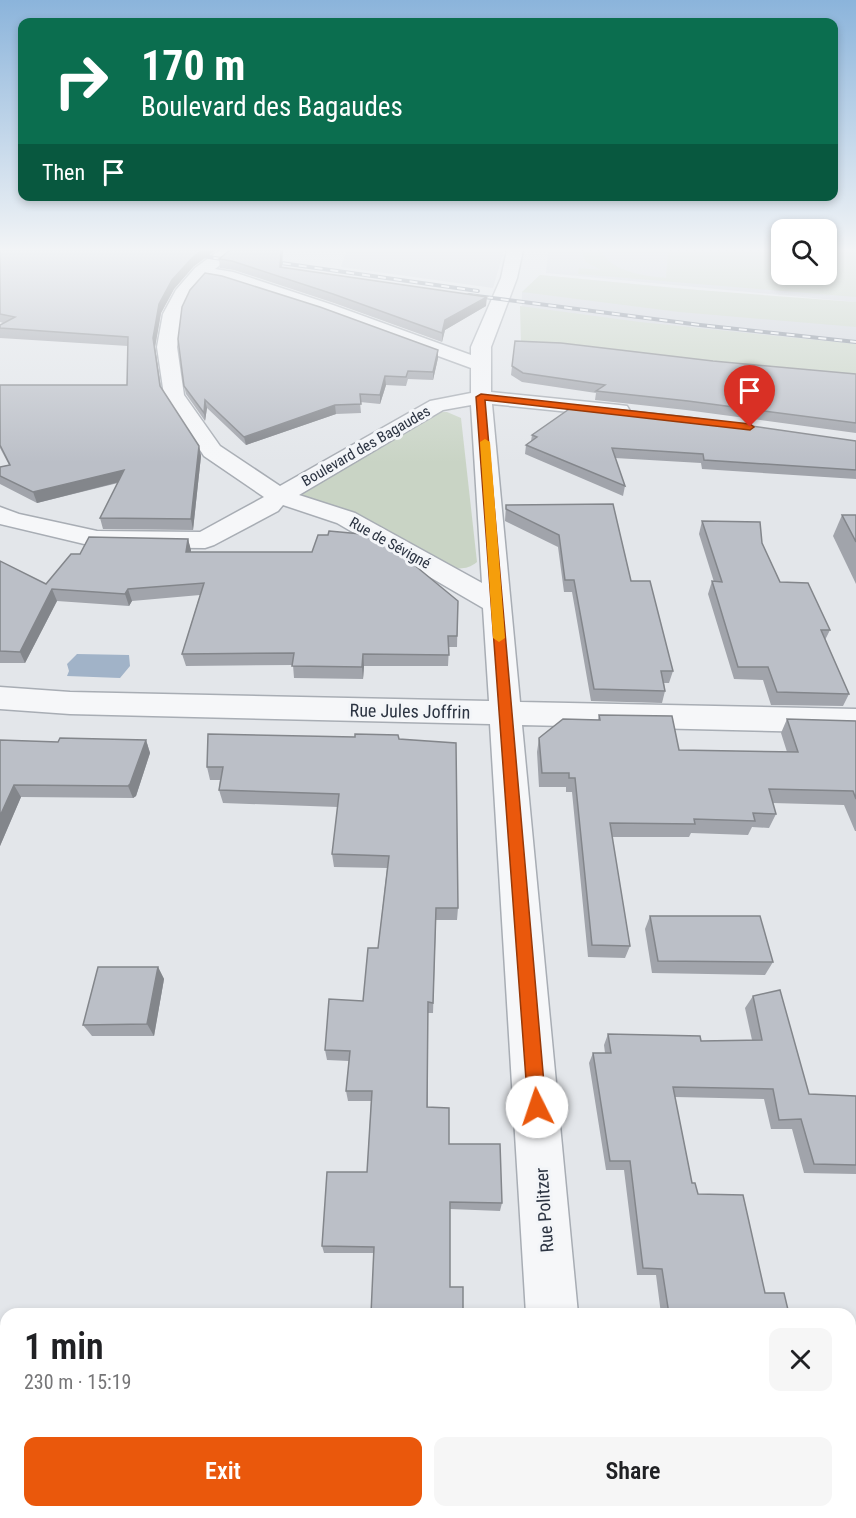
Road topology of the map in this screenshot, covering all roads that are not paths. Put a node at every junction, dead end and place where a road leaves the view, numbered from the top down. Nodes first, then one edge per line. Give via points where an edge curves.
1 (171, 321) edge
2 (359, 321) edge
3 (492, 321) edge
4 (480, 365) junction
5 (481, 397) junction
6 (639, 413) edge
7 (279, 496) junction
8 (0, 514) edge
9 (496, 603) junction
10 (0, 698) edge
11 (505, 714) junction
12 (856, 721) edge
13 (552, 1308) edge

1 - 7 street, Rue de Sévigné via 167,347 174,395 212,451
2 - 4 street
3 - 4 street, Rue Politzer via 481,347
4 - 5 street, Rue Politzer
5 - 6 street, Boulevard des Bagaudes
5 - 7 street, Boulevard des Bagaudes via 436,405
5 - 9 street, Rue Politzer
7 - 8 street, Boulevard des Bagaudes via 269,506 205,540 97,539 11,520
7 - 9 street, Rue de Sévigné via 346,518
9 - 11 street, Rue Politzer
10 - 11 street, Rue Jules Joffrin via 70,704
11 - 12 street, Rue Jules Joffrin
11 - 13 street, Rue Politzer

